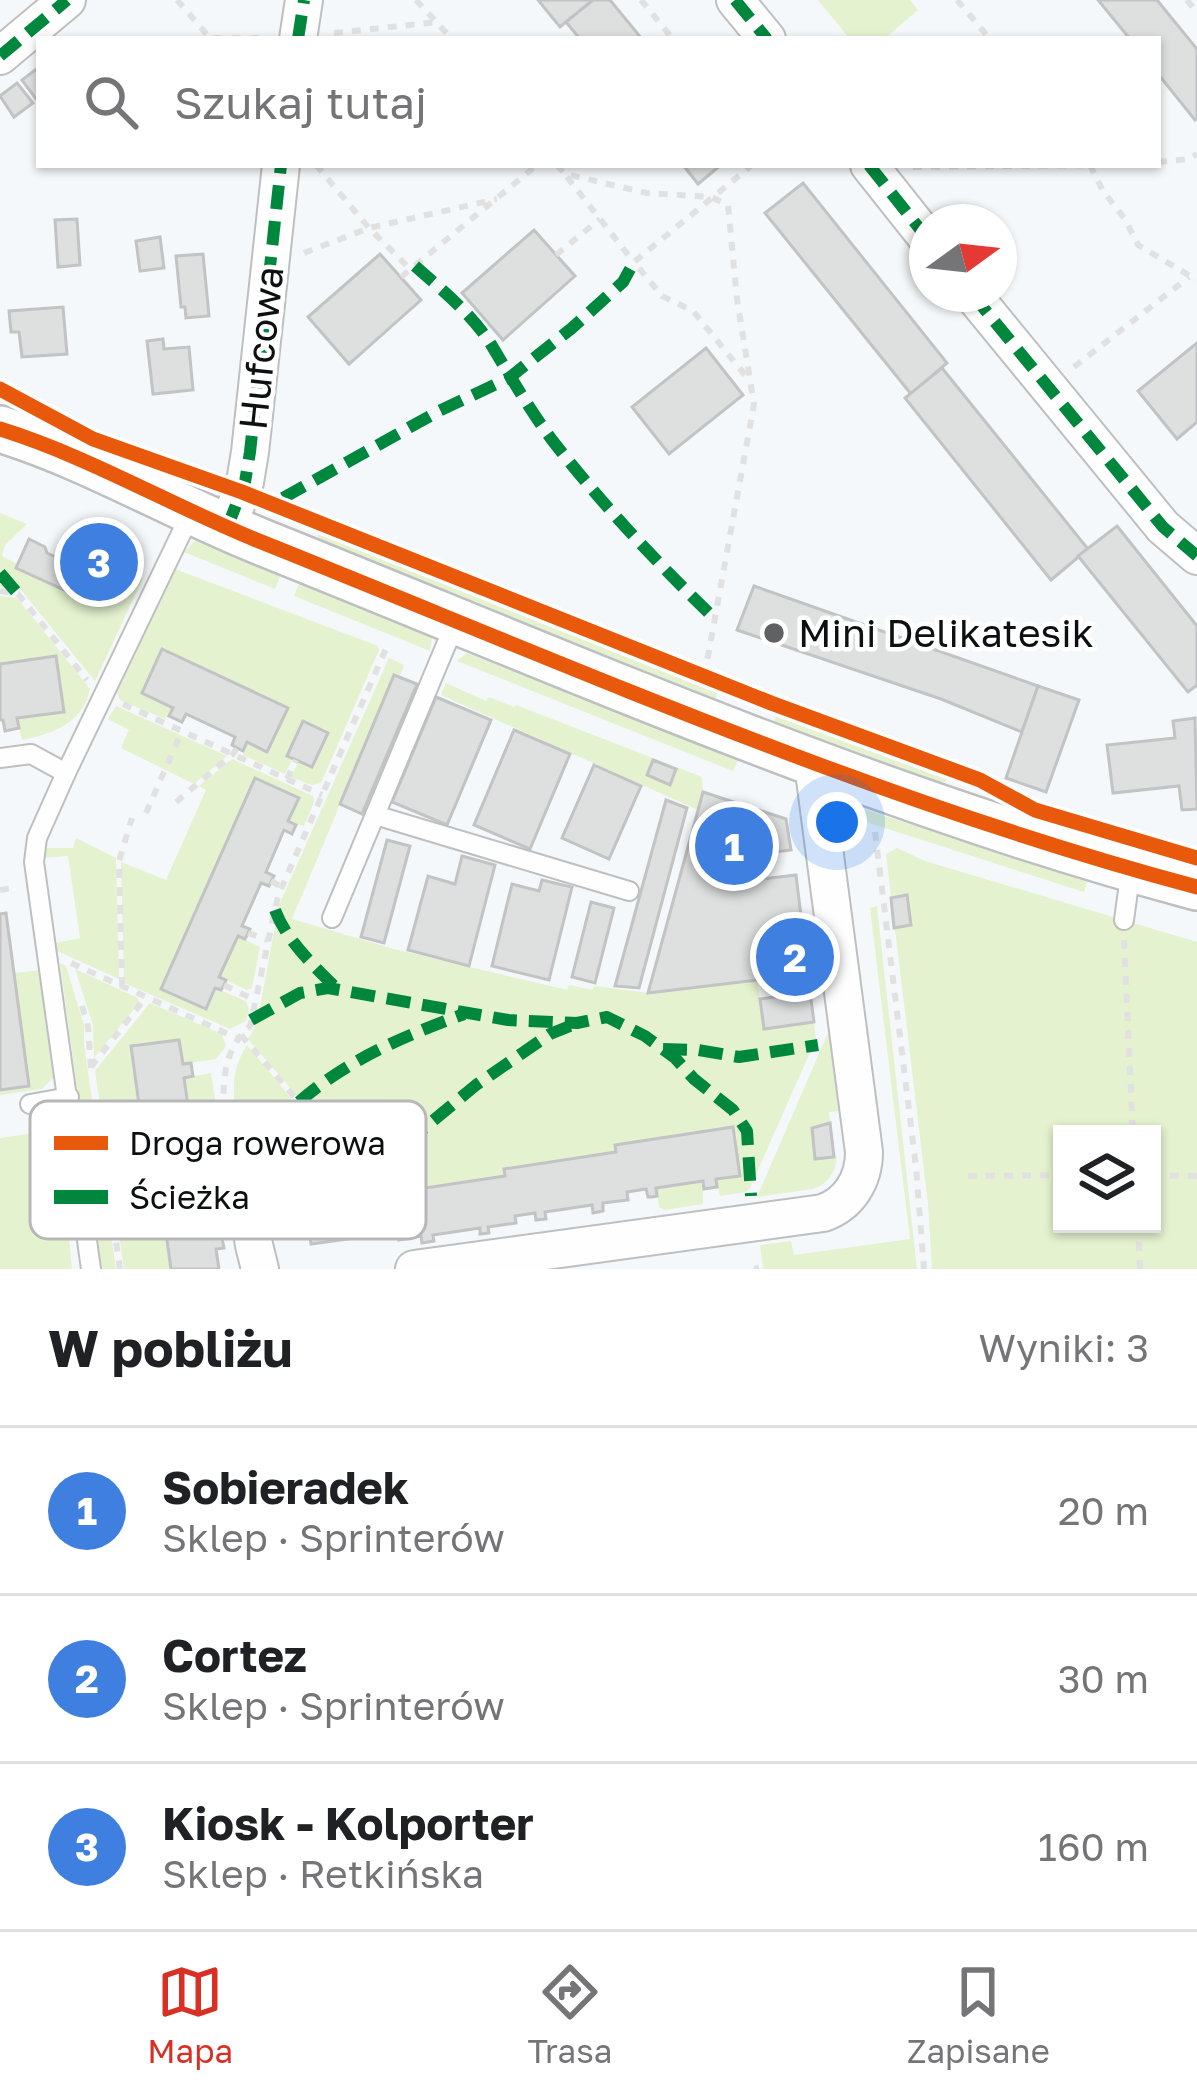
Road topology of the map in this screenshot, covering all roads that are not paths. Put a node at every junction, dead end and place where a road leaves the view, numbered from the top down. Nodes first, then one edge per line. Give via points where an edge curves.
1 (67, 0) edge
2 (304, 0) edge
3 (735, 0) edge
4 (298, 36) edge
5 (765, 36) edge
6 (0, 56) edge
7 (281, 168) edge
8 (876, 174) edge
9 (909, 215) edge
10 (986, 312) edge
11 (0, 409) edge
12 (0, 429) edge
13 (50, 445) junction
14 (209, 520) junction
15 (1197, 556) edge
16 (456, 620) junction
17 (0, 758) edge
18 (813, 764) junction
19 (66, 773) junction
20 (375, 815) junction
21 (1131, 869) junction
22 (1197, 887) edge
23 (629, 891) dead end
24 (332, 918) dead end
25 (1124, 920) road end
26 (69, 1097) junction
27 (47, 1101) edge
28 (70, 1101) edge
29 (88, 1239) edge
30 (253, 1239) edge
31 (92, 1269) edge
32 (260, 1269) edge
33 (414, 1269) edge

1 - 6 street
2 - 4 street
3 - 5 street
7 - 14 street, Hufcowa via 244,482
8 - 9 street
10 - 15 street via 1162,526
11 - 13 street
12 - 13 street
13 - 14 street
14 - 16 street
14 - 19 lane
16 - 18 street
16 - 20 lane
17 - 19 lane via 31,754
18 - 21 street
18 - 33 street via 862,1136 855,1189 823,1213
19 - 26 lane via 34,849
20 - 23 lane
20 - 24 lane
21 - 22 street
21 - 25 lane
26 - 27 lane
26 - 28 lane
29 - 31 lane
30 - 32 street

